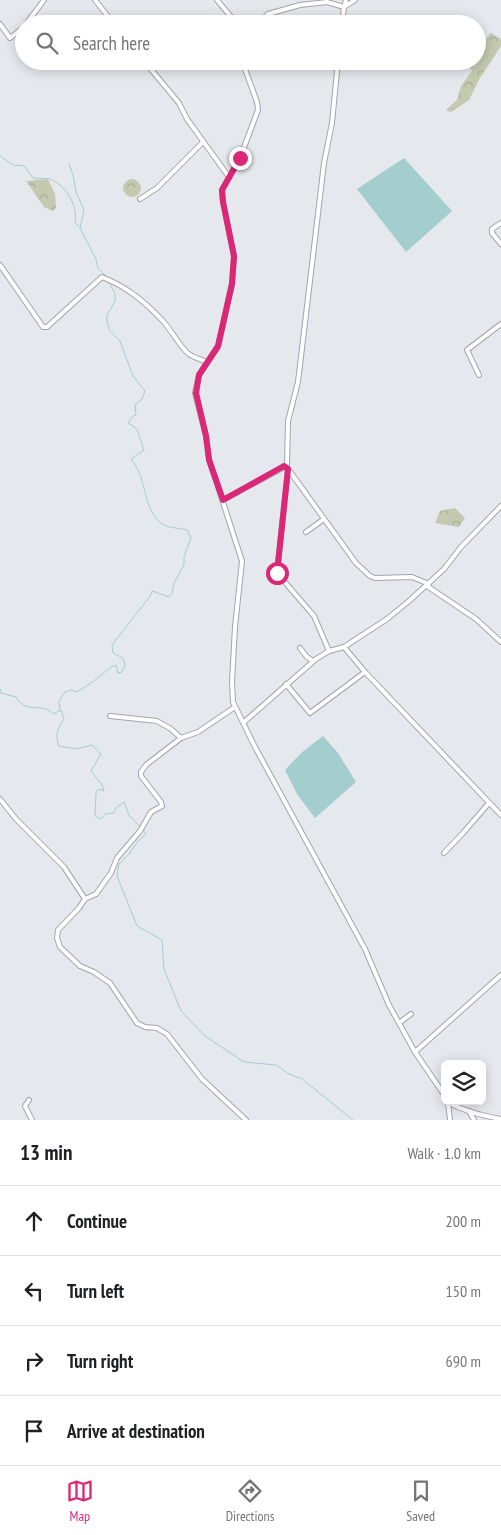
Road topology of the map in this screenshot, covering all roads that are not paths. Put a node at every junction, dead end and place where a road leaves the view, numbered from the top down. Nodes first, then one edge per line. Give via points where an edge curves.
1 (44, 0) edge
2 (95, 0) edge
3 (217, 0) edge
4 (346, 0) edge
5 (355, 0) edge
6 (344, 7) junction
7 (33, 15) edge
8 (107, 15) edge
9 (230, 15) edge
10 (267, 15) edge
11 (343, 15) edge
12 (0, 24) edge
13 (15, 34) edge
14 (152, 70) edge
15 (246, 70) edge
16 (337, 70) edge
17 (203, 142) junction
18 (229, 176) junction
19 (140, 199) dead end
20 (501, 223) edge
21 (501, 244) edge
22 (0, 265) edge
23 (501, 324) edge
24 (207, 362) junction
25 (478, 375) dead end
26 (286, 468) junction
27 (223, 500) junction
28 (501, 506) edge
29 (324, 519) junction
30 (306, 532) dead end
31 (428, 585) junction
32 (501, 642) edge
33 (344, 647) junction
34 (300, 648) dead end
35 (329, 651) junction
36 (313, 661) junction
37 (365, 672) junction
38 (286, 684) junction
39 (235, 707) junction
40 (110, 716) dead end
41 (243, 723) junction
42 (181, 738) junction
43 (0, 799) edge
44 (489, 803) junction
45 (501, 816) edge
46 (444, 853) dead end
47 (85, 899) junction
48 (501, 975) edge
49 (411, 1014) dead end
50 (399, 1023) junction
51 (415, 1052) junction
52 (441, 1090) edge
53 (29, 1100) dead end
54 (448, 1105) edge
55 (453, 1105) edge
56 (469, 1110) junction
57 (501, 1119) edge
58 (32, 1120) edge
59 (246, 1120) edge
60 (450, 1120) edge
61 (474, 1120) edge

1 - 7 street
2 - 8 street
3 - 9 street
4 - 6 street
5 - 6 street
6 - 10 street via 328,2 300,5
6 - 11 street
12 - 13 street via 10,38
14 - 17 street via 179,103
15 - 18 street via 258,110 240,158
16 - 26 street via 298,382 288,421
17 - 18 street
17 - 19 street via 157,188
18 - 24 street via 222,197 234,256 232,284 218,346
20 - 21 street via 492,229
22 - 24 street via 43,327 47,327 102,277 120,284 144,303 163,321 184,350
23 - 25 street via 467,350
24 - 27 street via 199,375 196,393 209,460
26 - 27 street
26 - 29 street
26 - 35 street via 277,573 314,616
27 - 39 street via 242,561 232,682
28 - 31 street
29 - 30 street
29 - 31 street via 356,563 370,576 412,577
31 - 32 street via 476,619
31 - 33 street
33 - 35 street
33 - 37 street
34 - 36 street
35 - 36 street
36 - 38 street
37 - 38 street via 310,713
37 - 44 street
38 - 41 street
39 - 41 street
39 - 42 street via 198,732
40 - 42 street via 157,721
41 - 50 street via 365,949
42 - 47 street via 141,772 141,777 162,806 151,812 117,858 96,894
43 - 47 street via 64,867
44 - 45 street
44 - 46 street
47 - 59 street via 58,930 60,947 80,966 110,983 137,1023 166,1034 202,1079
48 - 51 street
49 - 50 street
50 - 51 street
51 - 52 street
53 - 58 street via 25,1106
54 - 60 street
55 - 56 street
56 - 57 street
56 - 61 street

